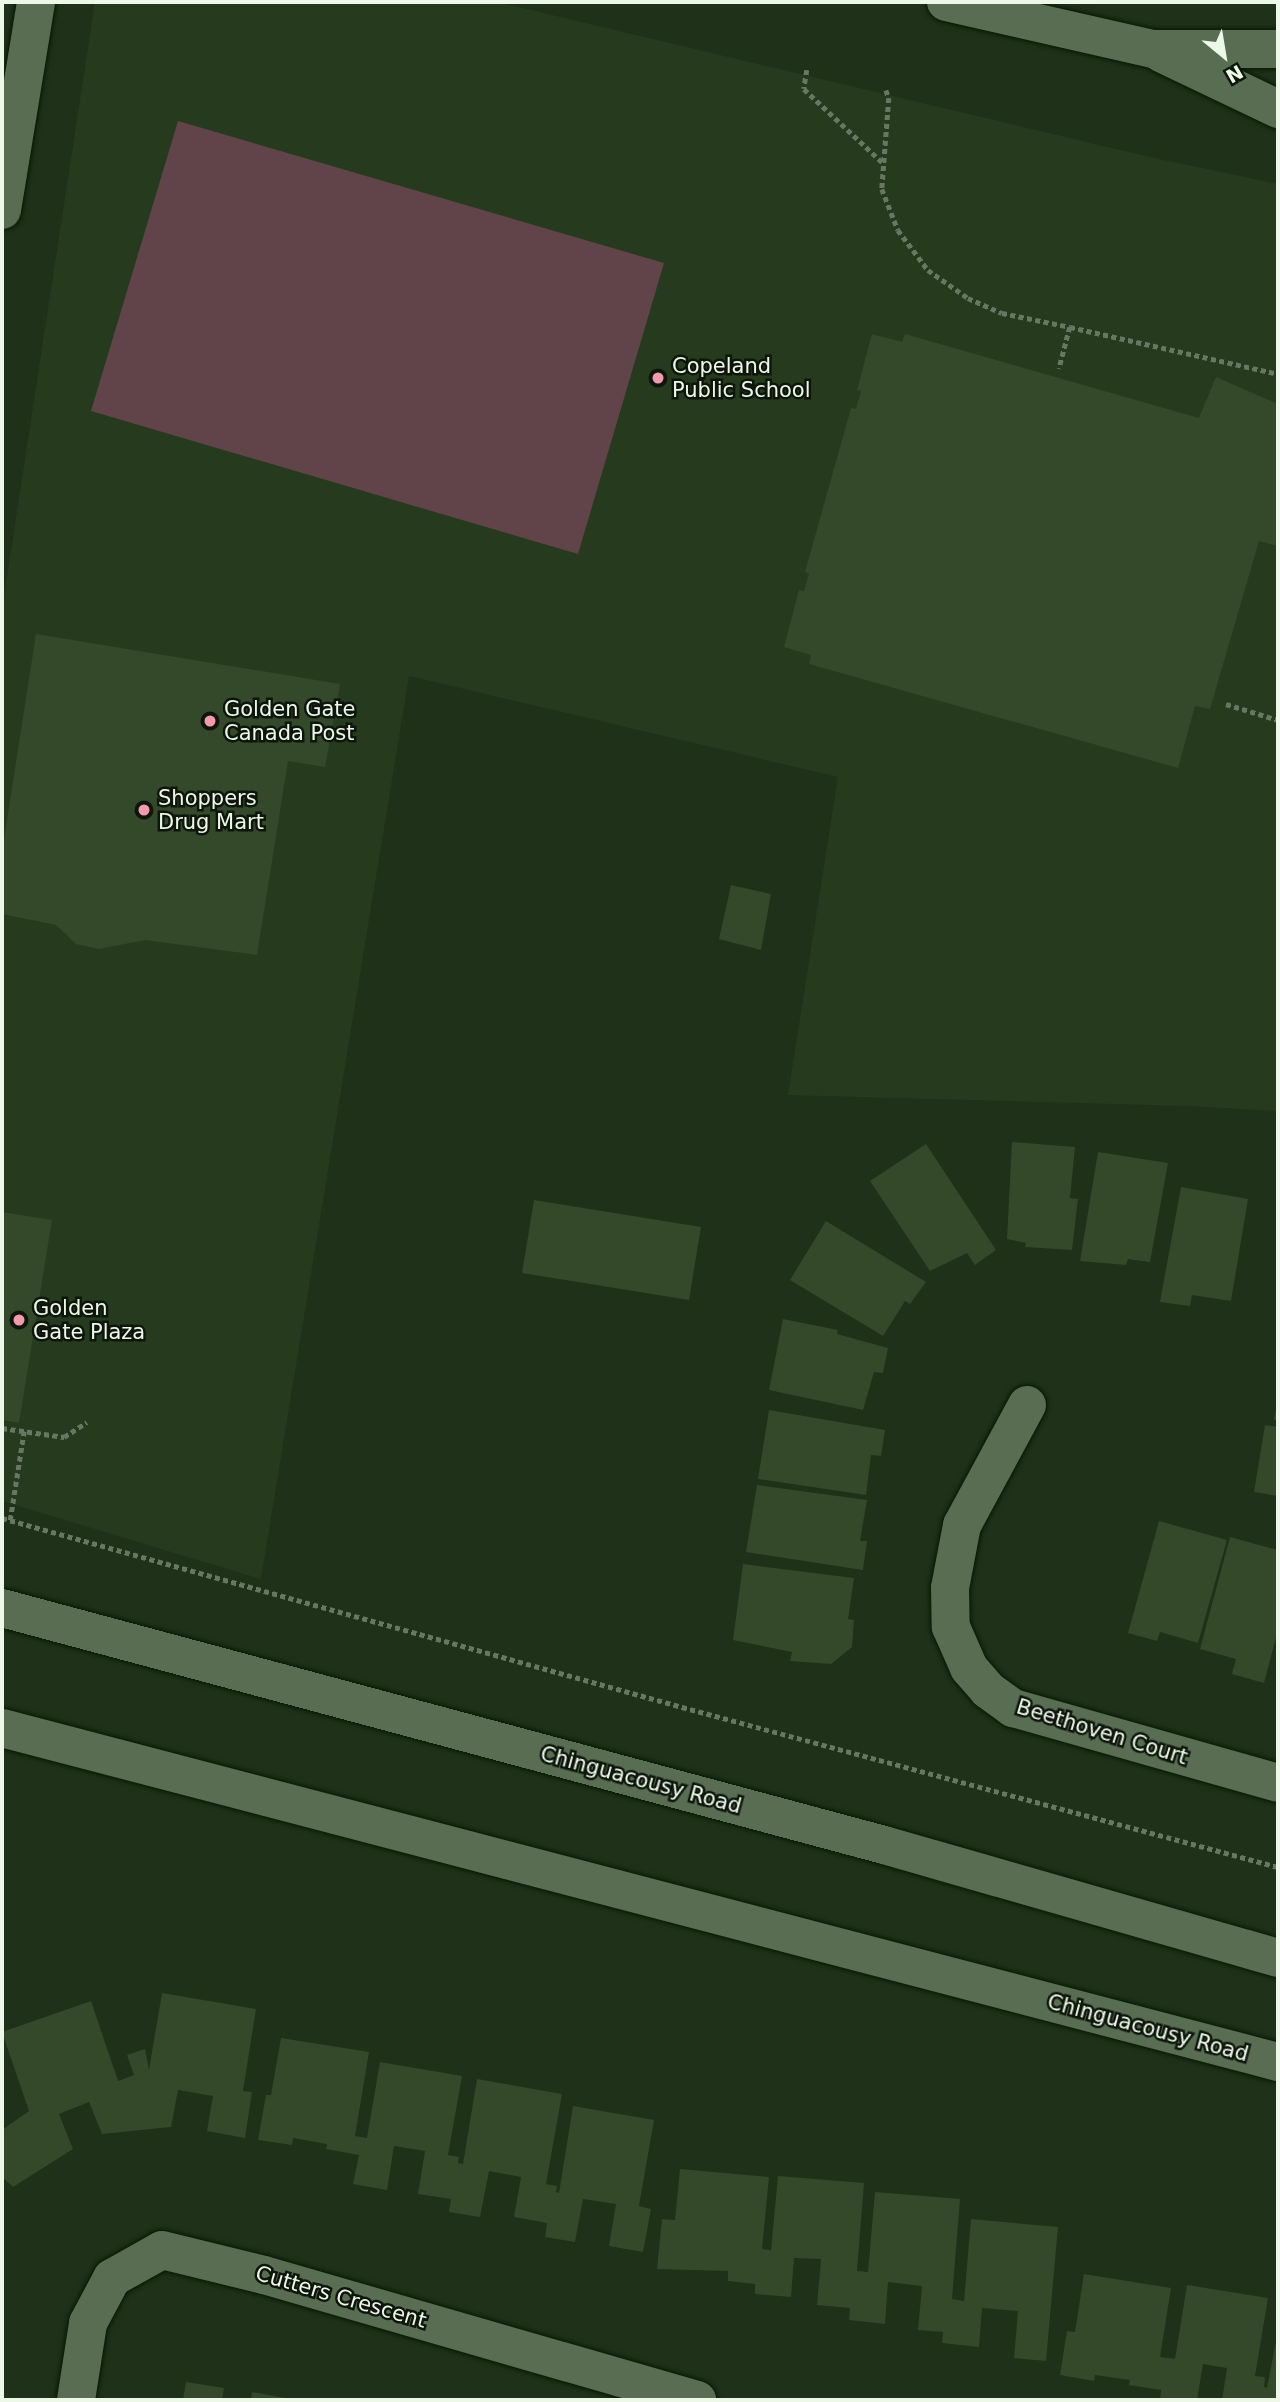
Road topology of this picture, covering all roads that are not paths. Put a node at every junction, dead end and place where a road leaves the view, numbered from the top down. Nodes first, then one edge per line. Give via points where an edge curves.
1 (36, 2) edge
2 (956, 3) edge
3 (1153, 49) junction
4 (1278, 50) edge
5 (1278, 109) edge
6 (2, 210) edge
7 (1027, 1405) dead end
8 (2, 1608) edge
9 (2, 1728) edge
10 (1278, 1783) edge
11 (1278, 1958) edge
12 (1278, 2062) edge
13 (76, 2400) edge
14 (697, 2400) edge

1 - 6 main road
2 - 3 main road
3 - 4 main road
3 - 5 main road
7 - 10 main road, Beethoven Court via 962,1525 950,1588 951,1627 969,1668 988,1690 1013,1707
8 - 11 main road, Chinguacousy Road via 884,1845
9 - 12 main road, Chinguacousy Road
13 - 14 main road, Cutters Crescent via 89,2323 112,2278 162,2250 264,2274

